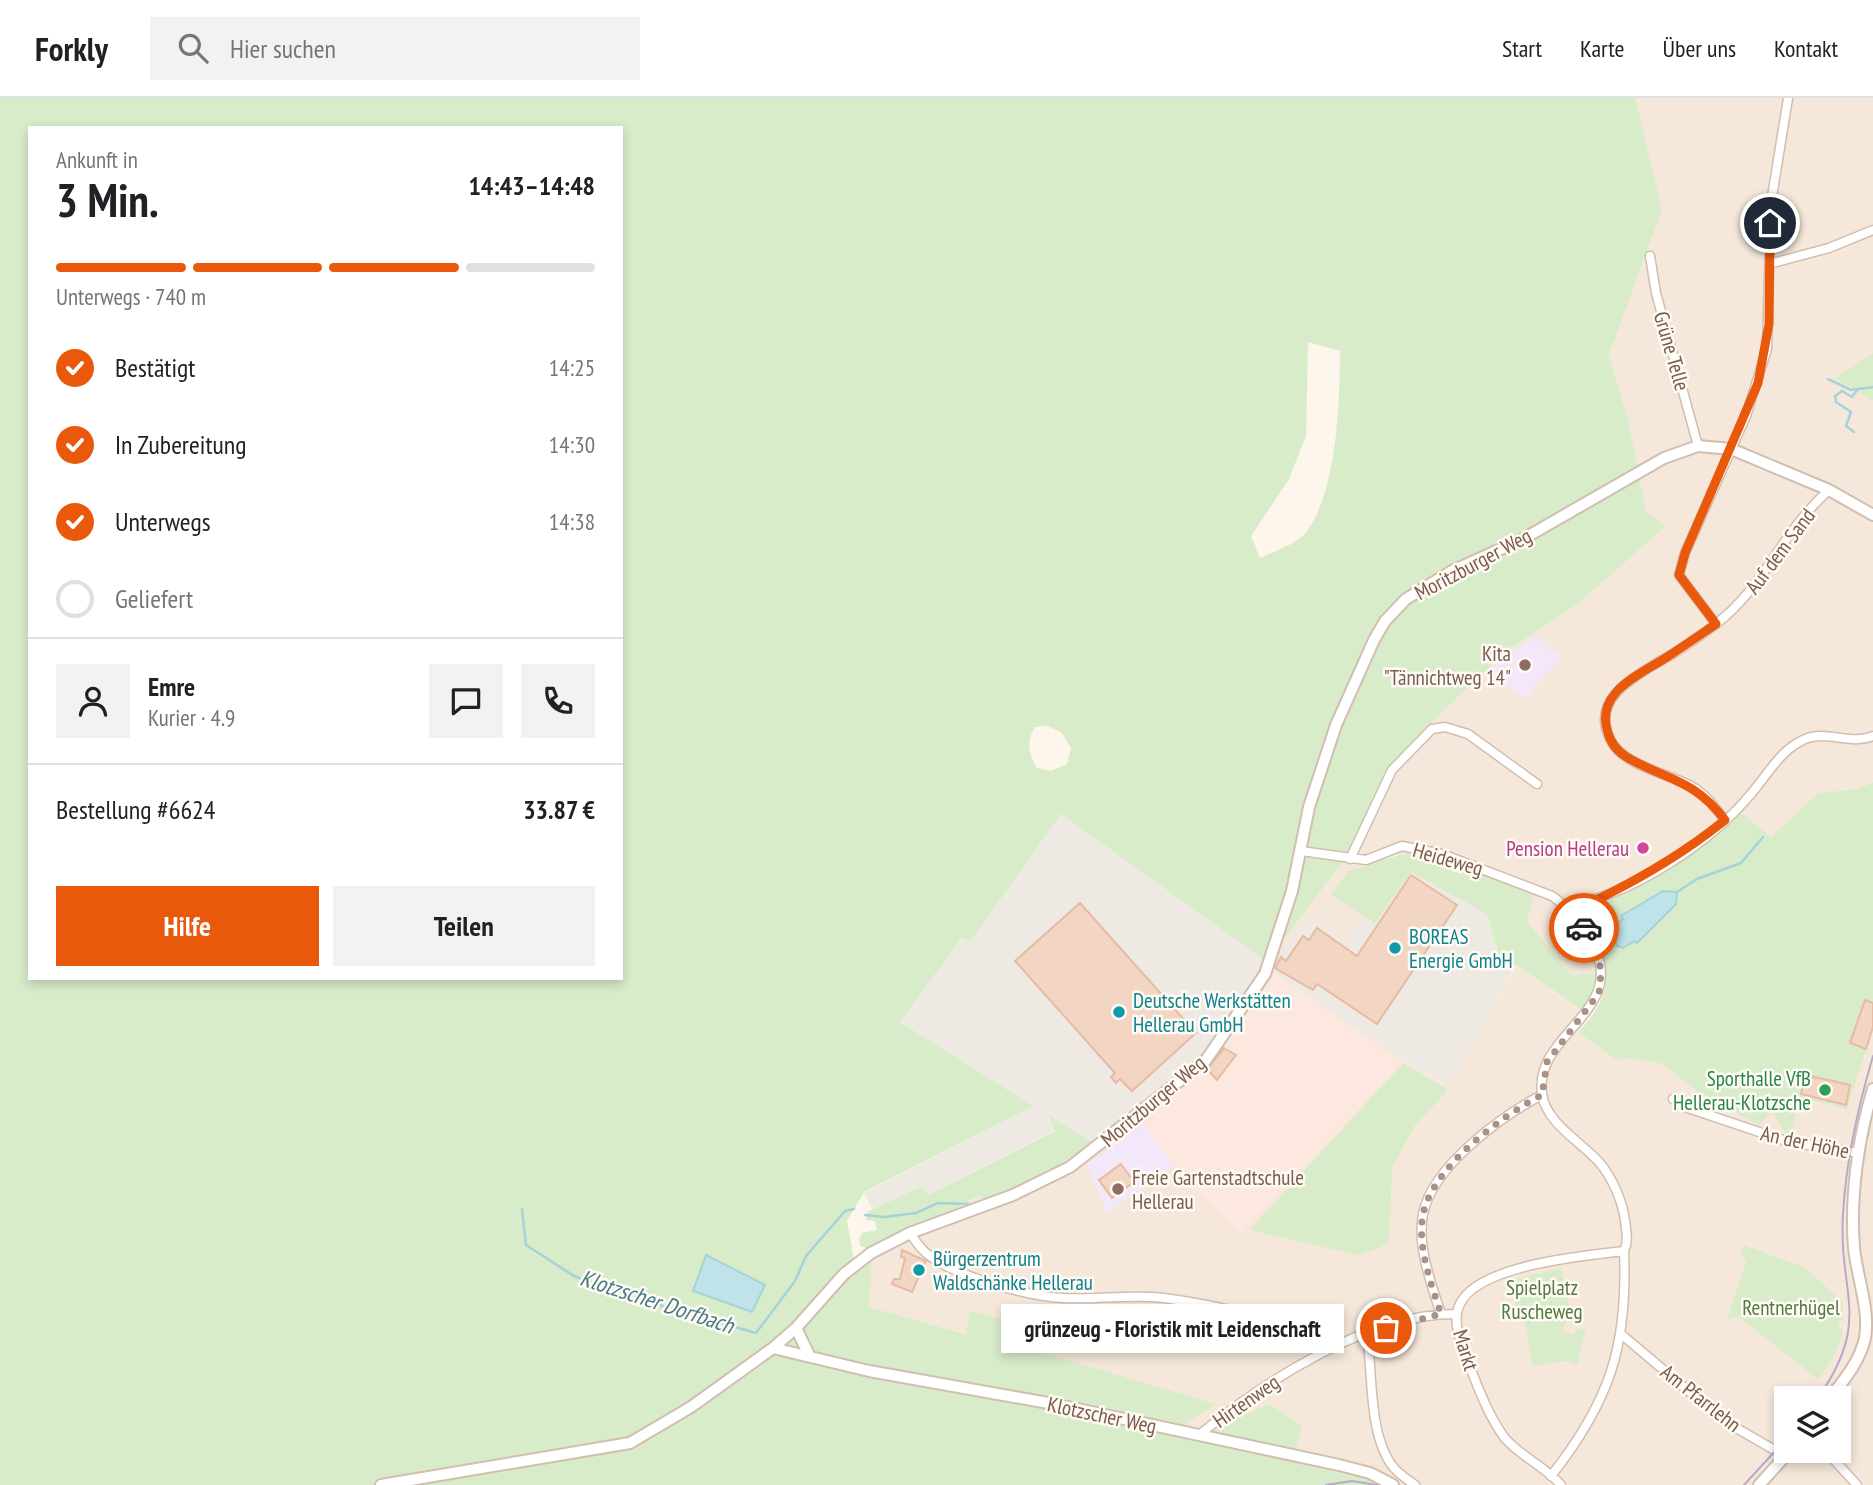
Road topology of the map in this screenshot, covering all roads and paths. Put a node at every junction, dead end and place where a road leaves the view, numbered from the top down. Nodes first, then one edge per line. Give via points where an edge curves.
1 (1788, 98) edge
2 (1873, 230) edge
3 (1650, 256) dead end
4 (1769, 264) junction
5 (1698, 446) junction
6 (1731, 449) junction
7 (1829, 490) junction
8 (1873, 515) edge
9 (1716, 624) junction
10 (1873, 736) edge
11 (1537, 784) dead end
12 (1725, 820) junction
13 (1301, 851) junction
14 (1350, 859) junction
15 (1592, 902) junction
16 (1566, 905) junction
17 (1583, 930) junction
18 (1873, 1089) edge
19 (1542, 1095) junction
20 (1673, 1099) dead end
21 (1859, 1153) junction
22 (910, 1233) junction
23 (1626, 1247) junction
24 (1441, 1314) junction
25 (1456, 1314) junction
26 (1869, 1316) edge
27 (796, 1328) junction
28 (1367, 1334) junction
29 (1621, 1334) junction
30 (1869, 1341) edge
31 (773, 1348) junction
32 (1332, 1348) junction
33 (808, 1355) junction
34 (1839, 1386) edge
35 (1199, 1435) junction
36 (1774, 1447) edge
37 (1779, 1463) edge
38 (1837, 1463) edge
39 (1552, 1476) junction
40 (380, 1485) edge
41 (1393, 1485) edge
42 (1415, 1485) edge
43 (1561, 1485) edge
44 (1759, 1485) edge
45 (1857, 1485) edge

1 - 4 street via 1771,203
2 - 4 street
3 - 5 street, Grüne Telle
4 - 6 street via 1767,349
5 - 6 street, Moritzburger Weg
5 - 13 street, Moritzburger Weg via 1664,457 1406,599 1374,640 1336,724 1309,807
6 - 7 street, Moritzburger Weg
6 - 9 street via 1679,575
7 - 8 street, Moritzburger Weg
7 - 9 street, Auf dem Sand via 1792,529 1753,590
9 - 12 street, Auf dem Sand via 1625,682 1608,705 1605,724 1615,747 1627,757 1694,787
10 - 12 street via 1815,735 1798,742
11 - 14 street via 1468,734 1446,727 1432,729 1392,770
12 - 15 street via 1644,877
13 - 14 street, Heideweg
13 - 22 street, Moritzburger Weg via 1265,974 1206,1059 1070,1167 1013,1195
14 - 16 street, Heideweg via 1366,860 1402,846 1443,854
15 - 16 street
15 - 17 street
16 - 17 street
17 - 19 street via 1598,952 1599,993 1547,1062
18 - 21 street
19 - 23 street via 1550,1115 1606,1173 1624,1215
19 - 24 street via 1478,1139 1429,1197 1423,1220 1424,1250
20 - 21 street, An der Höhe via 1789,1142
21 - 26 street via 1853,1231
22 - 27 street, Moritzburger Weg via 860,1259
22 - 32 street via 923,1251 941,1263 1006,1286 1061,1298 1163,1298 1226,1309 1312,1336
23 - 25 street via 1504,1272 1468,1292
23 - 29 street
24 - 25 street, Markt
24 - 28 street, Markt
25 - 39 street, Markt via 1478,1388 1505,1438
26 - 30 street
27 - 31 street, Moritzburger Weg
27 - 33 street
28 - 32 street, Markt
28 - 42 street via 1381,1443 1395,1469
29 - 36 street, Am Pfarrlehn via 1724,1421
29 - 39 street via 1616,1362 1598,1405
30 - 34 street
31 - 33 street, Klotzscher Weg
31 - 40 street, Moritzburger Weg via 691,1408 630,1443
32 - 35 street, Hirtenweg via 1250,1395
33 - 35 street, Klotzscher Weg
35 - 41 street, Klotzscher Weg via 1339,1465
37 - 44 street
38 - 45 street
39 - 43 street, Markt

